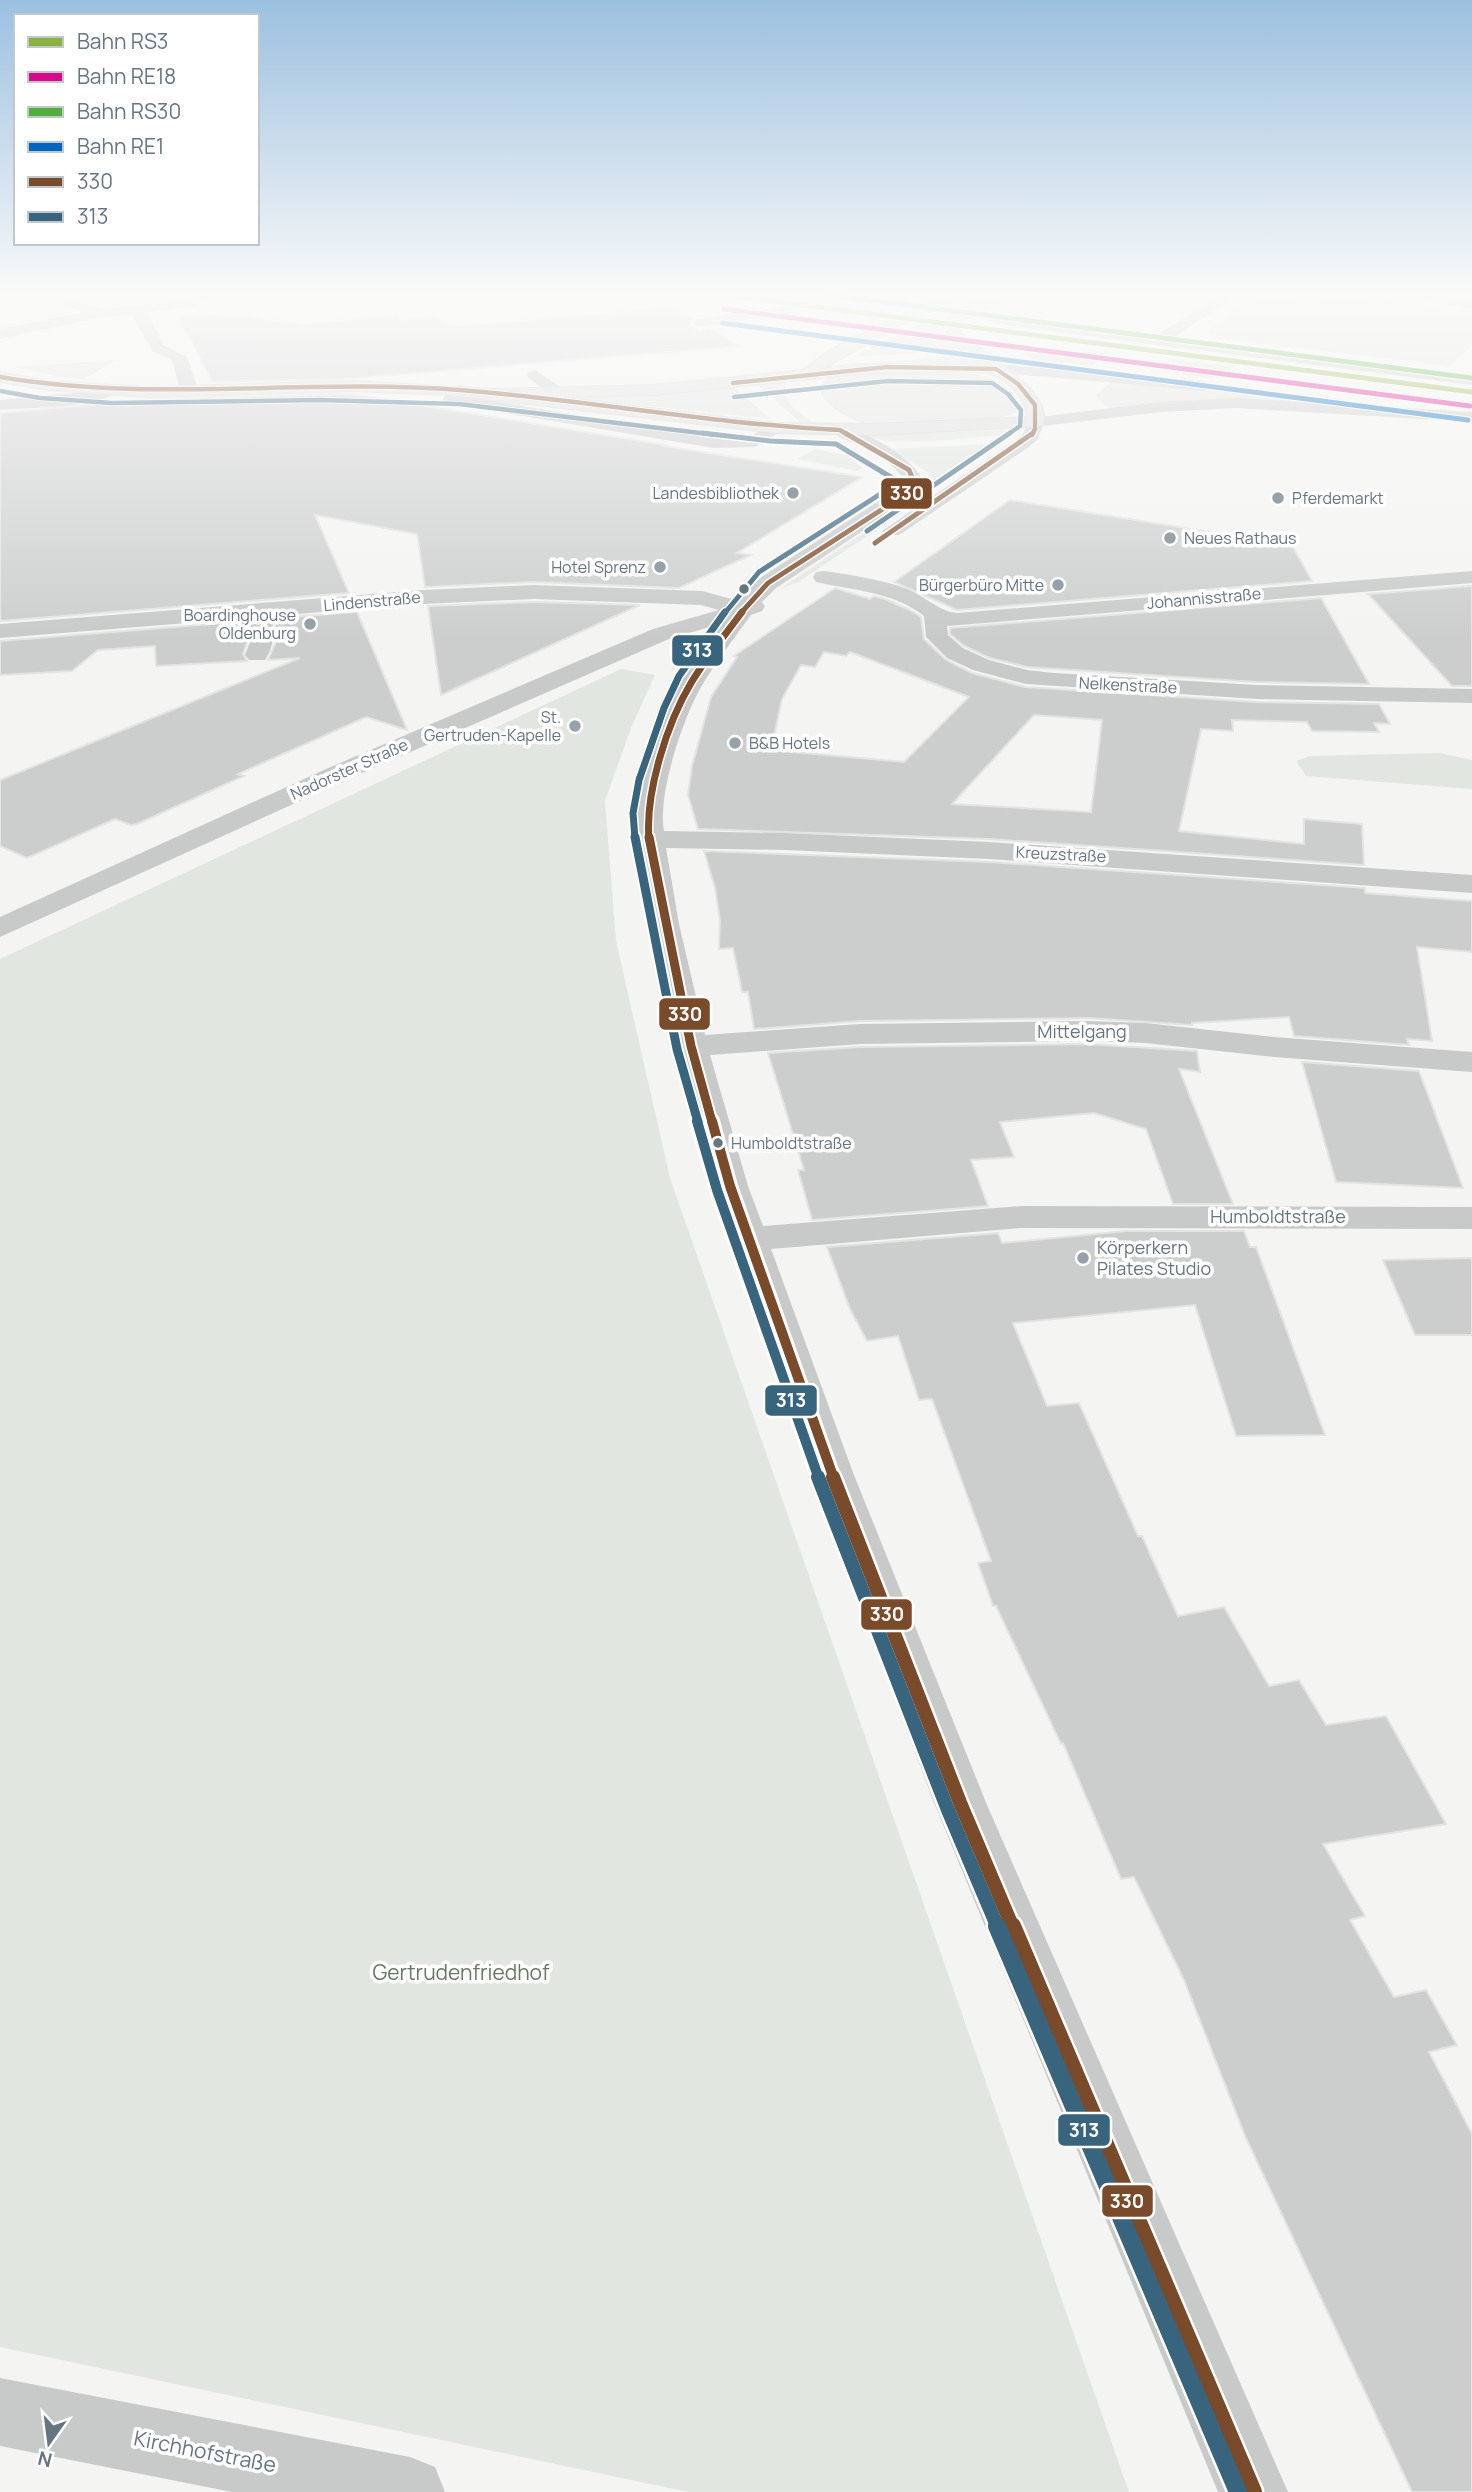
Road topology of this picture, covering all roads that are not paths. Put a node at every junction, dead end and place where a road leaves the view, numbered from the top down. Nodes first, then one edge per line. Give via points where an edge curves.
1 (506, 408) edge
2 (618, 408) edge
3 (814, 408) edge
4 (1035, 408) edge
5 (1161, 408) edge
6 (1334, 408) edge
7 (1353, 408) edge
8 (686, 417) junction
9 (1472, 417) edge
10 (1319, 421) dead end
11 (1036, 422) junction
12 (777, 428) junction
13 (840, 430) junction
14 (626, 432) dead end
15 (647, 432) junction
16 (1470, 566) edge
17 (807, 586) junction
18 (260, 610) junction
19 (743, 610) junction
20 (936, 619) junction
21 (0, 631) edge
22 (257, 655) dead end
23 (1472, 695) edge
24 (649, 841) junction
25 (1472, 884) edge
26 (0, 929) edge
27 (691, 1046) junction
28 (1472, 1062) edge
29 (1472, 1218) edge
30 (748, 1239) junction
31 (0, 2413) edge
32 (410, 2492) edge
33 (1253, 2492) edge

1 - 15 street
2 - 8 main road
3 - 13 main road
4 - 11 main road
5 - 11 street
6 - 10 street
7 - 9 street
8 - 12 main road
8 - 15 street
11 - 13 main road
11 - 17 street via 1031,436 1020,445
12 - 13 main road
12 - 15 street via 749,443 735,444
13 - 19 street via 897,461 909,470 915,484 768,583
14 - 15 street
16 - 20 street, Johannisstraße
17 - 19 street, Nadorster Straße
17 - 20 street, Nelkenstraße via 883,589 931,610
18 - 19 street, Lindenstraße via 552,591 702,598
18 - 21 street, Lindenstraße
18 - 22 street via 263,637
19 - 24 street via 691,683 677,712 653,783 647,814
19 - 26 street, Nadorster Straße via 662,634 335,775
20 - 23 street, Nelkenstraße via 937,637 955,653 981,666 1027,677 1258,692
24 - 25 street, Kreuzstraße via 817,842 1108,857
24 - 27 street
27 - 28 street, Mittelgang via 860,1034 1088,1031
27 - 30 street
29 - 30 street, Humboldtstraße via 1021,1217
30 - 33 street via 832,1475 961,1805
31 - 32 street, Kirchhofstraße

